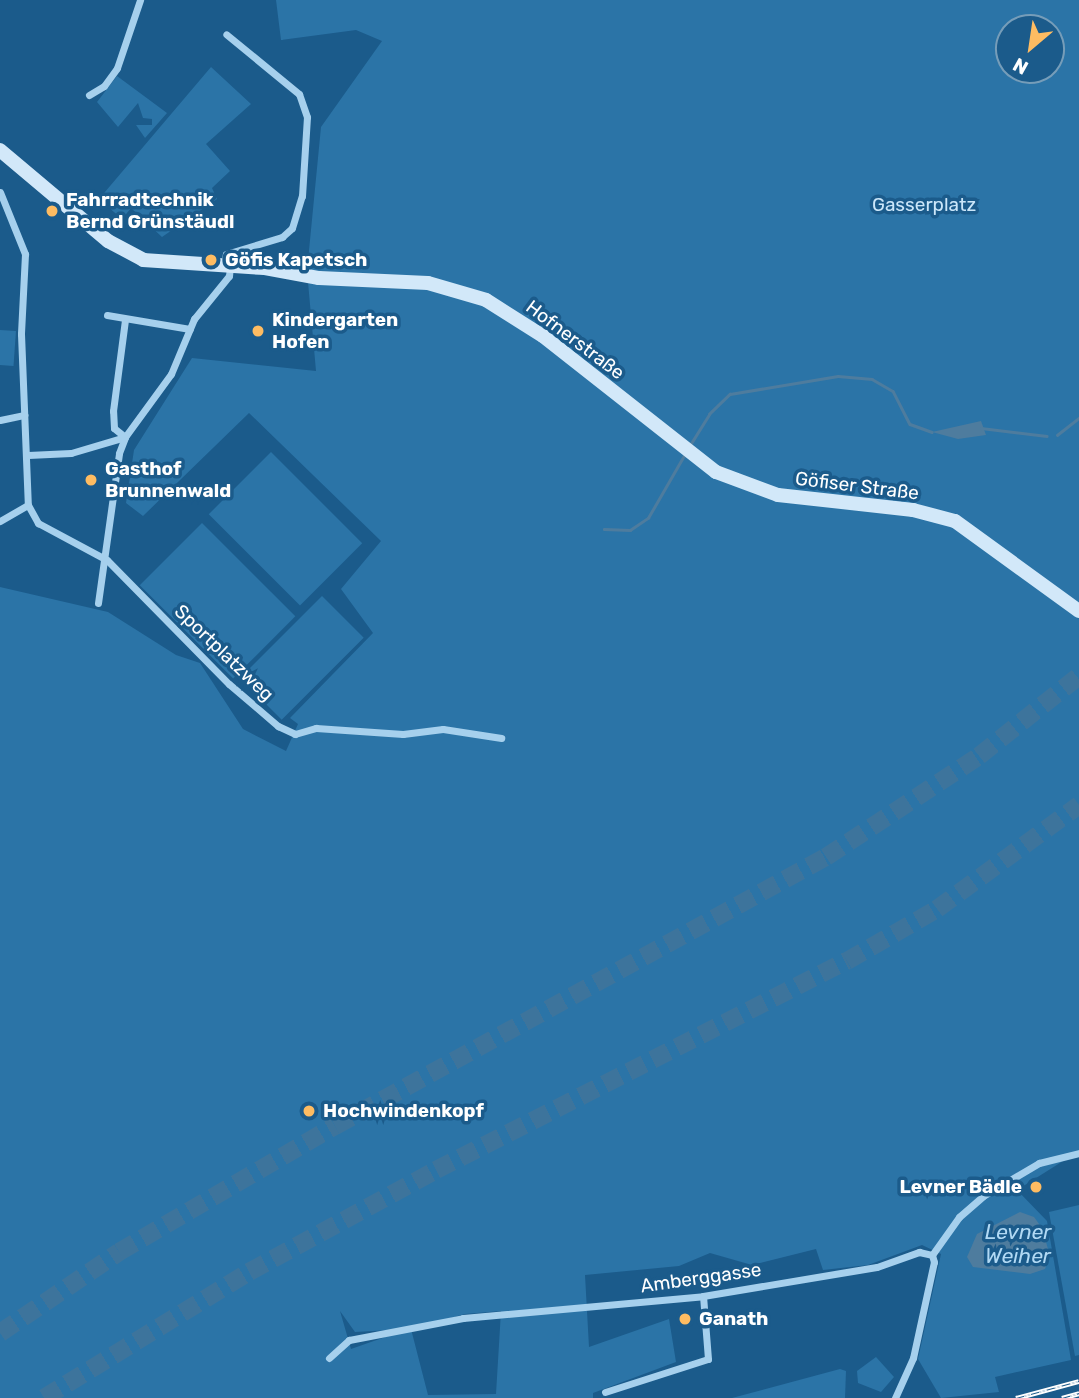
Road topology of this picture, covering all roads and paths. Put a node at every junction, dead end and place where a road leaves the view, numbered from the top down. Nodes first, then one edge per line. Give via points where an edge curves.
1 (140, 0) edge
2 (226, 34) dead end
3 (89, 95) dead end
4 (0, 150) edge
5 (0, 192) edge
6 (227, 266) junction
7 (107, 315) dead end
8 (125, 320) junction
9 (190, 329) junction
10 (24, 415) junction
11 (0, 419) edge
12 (125, 438) junction
13 (28, 455) junction
14 (694, 457) joint
15 (28, 505) junction
16 (0, 521) edge
17 (107, 560) junction
18 (98, 603) dead end
19 (1079, 611) edge
20 (501, 738) dead end
21 (1079, 1153) edge
22 (932, 1255) junction
23 (703, 1296) junction
24 (329, 1358) dead end
25 (605, 1392) dead end
26 (895, 1398) edge

1 - 3 street via 117,68 104,86
2 - 6 street via 299,94 307,117 302,196 292,228 282,237 226,254
4 - 6 main road, Hofnerstraße via 128,254 163,263
5 - 10 street via 25,254
6 - 9 street via 229,276 201,307
6 - 14 main road, Hofnerstraße via 305,269 335,278 428,283 485,300 543,336
7 - 8 street
8 - 9 street
8 - 12 street via 113,411 114,428
9 - 12 street via 171,374
10 - 11 street
10 - 13 street
12 - 13 street via 71,453
12 - 17 street via 118,453
13 - 15 street
14 - 19 main road, Göfiser Straße via 716,472 778,495 913,510 955,521
15 - 16 street
15 - 17 street, Sportplatzweg via 48,531
17 - 18 street
17 - 20 street, Sportplatzweg via 229,684 278,726 295,734 316,728 403,734 443,729
21 - 22 street via 1039,1163 984,1196 960,1217
22 - 23 street, Amberggasse via 919,1252 877,1267
22 - 26 street via 913,1358
23 - 24 street, Amberggasse via 463,1318 349,1340
23 - 25 street via 708,1359

